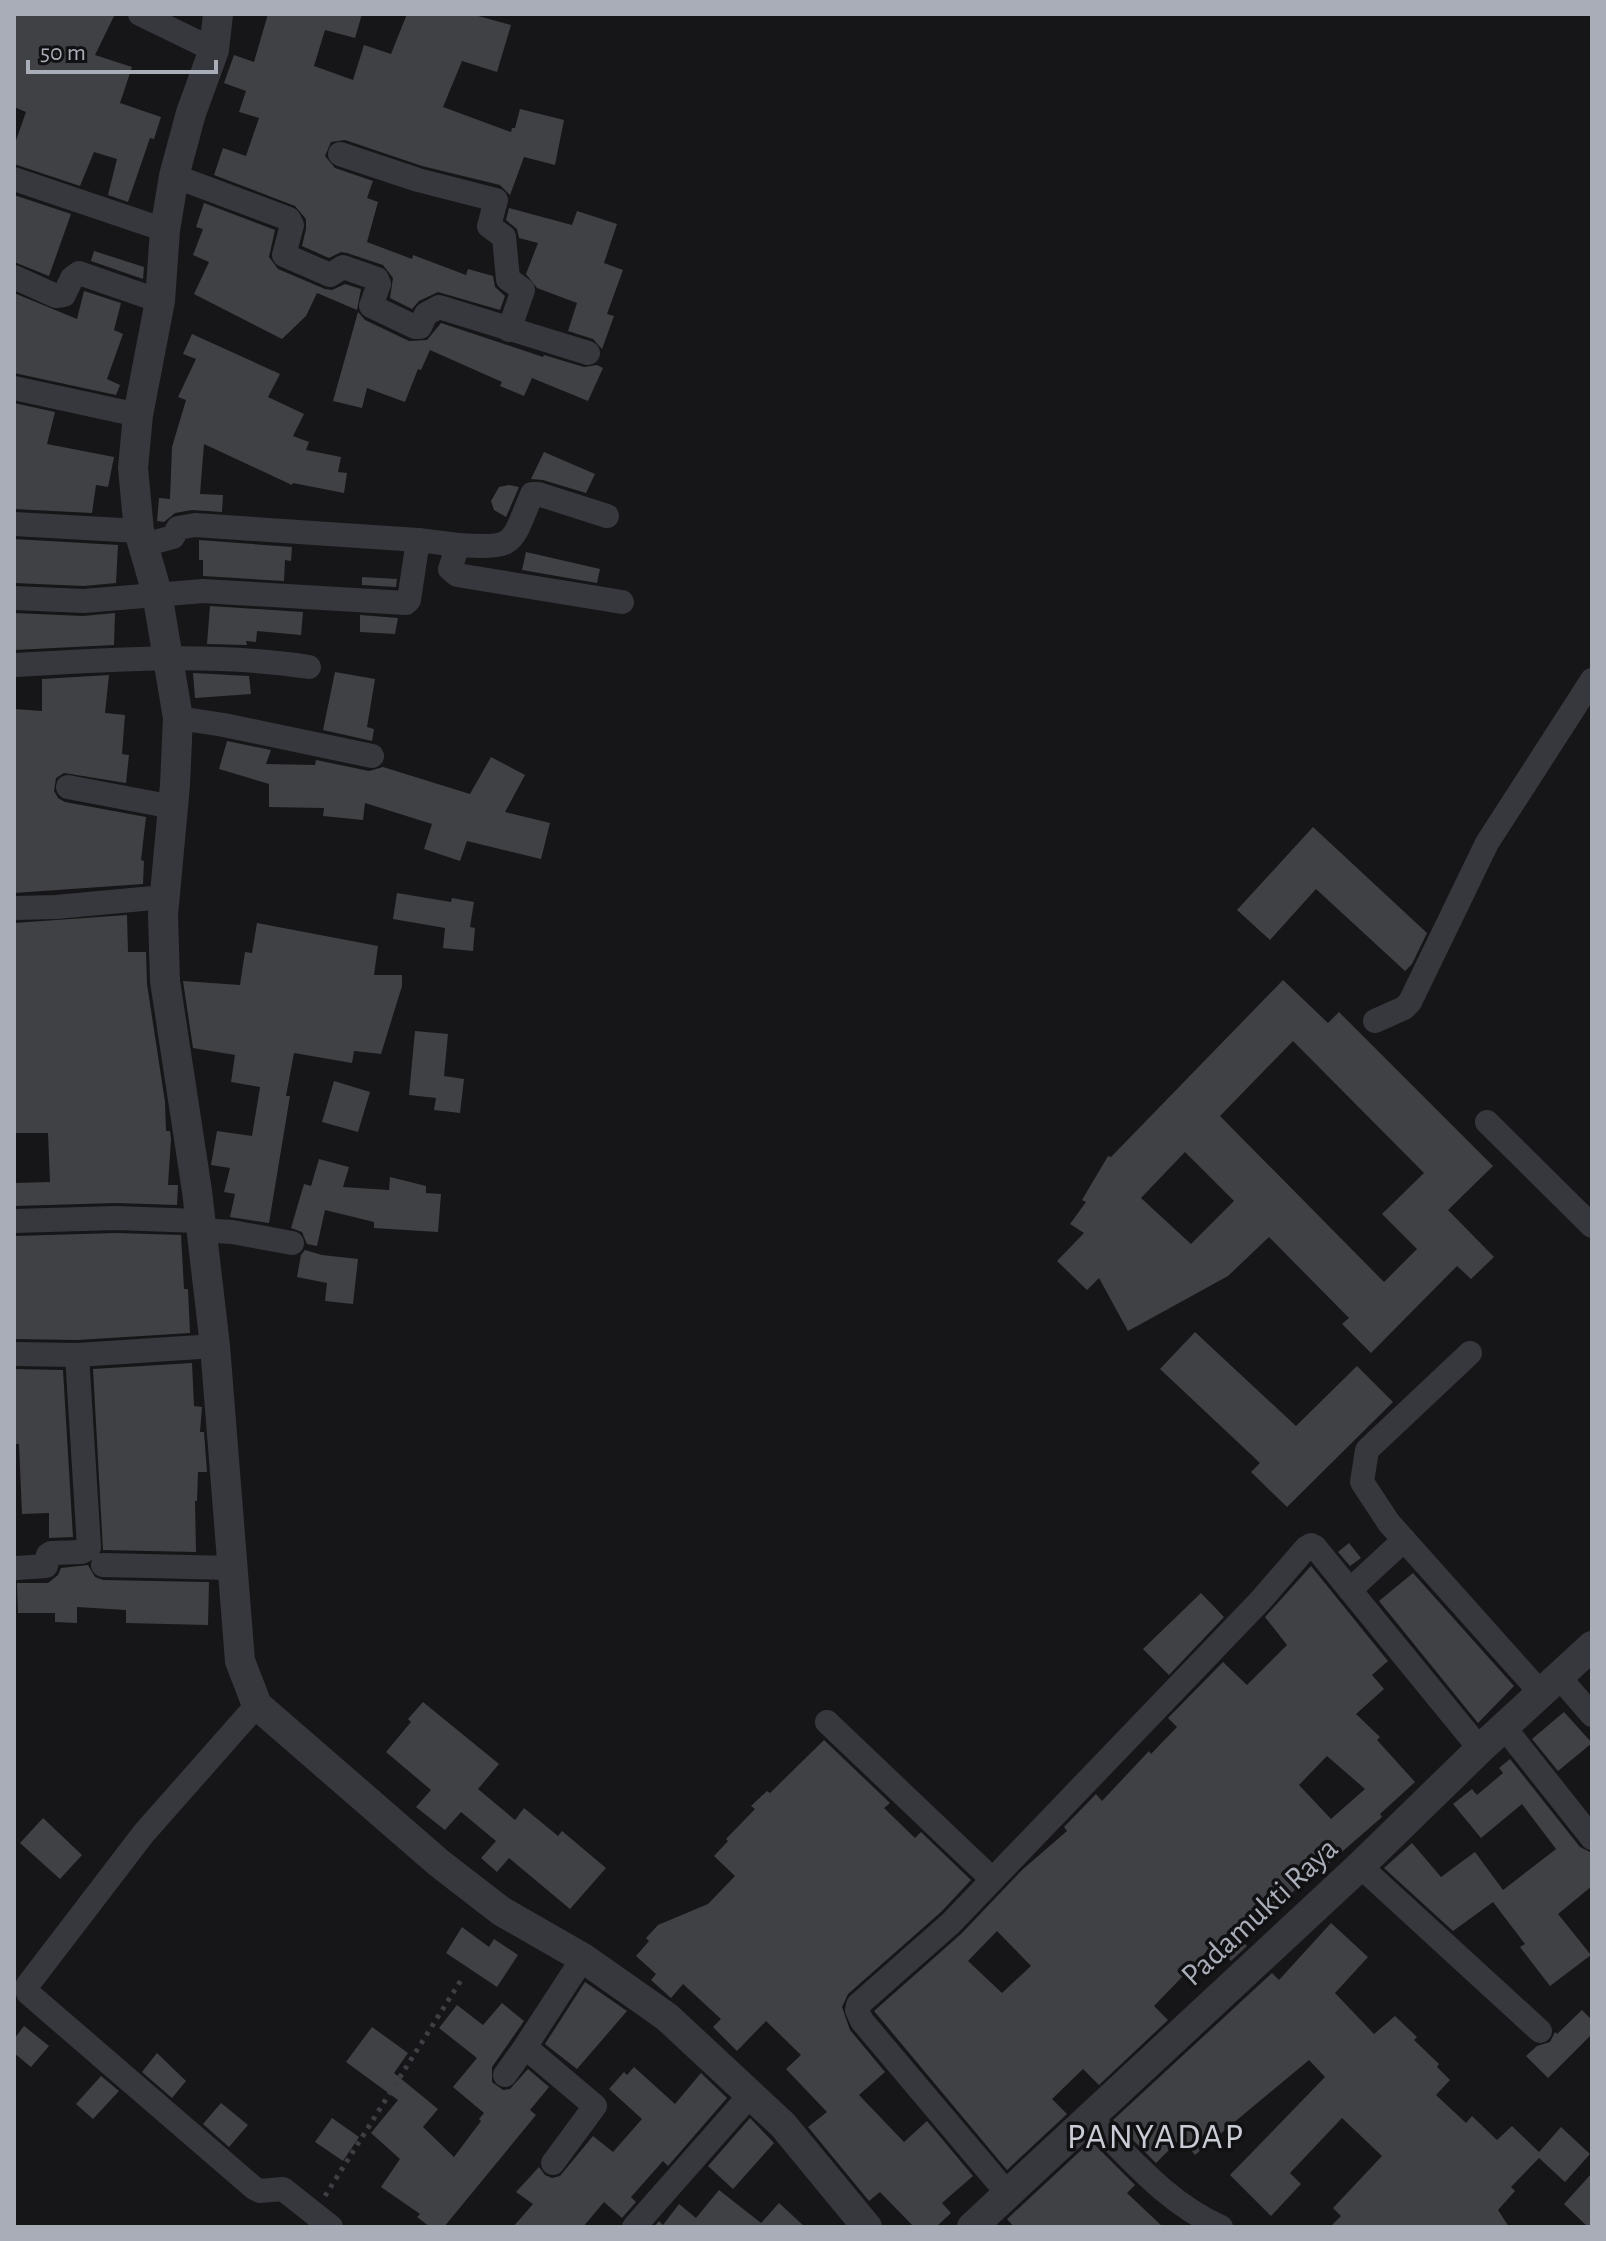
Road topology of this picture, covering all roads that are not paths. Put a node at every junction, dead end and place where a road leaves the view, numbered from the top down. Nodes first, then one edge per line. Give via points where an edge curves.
1 (140, 14) edge
2 (218, 14) edge
3 (214, 50) junction
4 (340, 154) dead end
5 (14, 179) edge
6 (186, 180) junction
7 (165, 230) junction
8 (14, 277) edge
9 (160, 301) junction
10 (509, 330) junction
11 (588, 353) dead end
12 (14, 388) edge
13 (138, 415) junction
14 (607, 516) dead end
15 (14, 524) edge
16 (153, 538) junction
17 (418, 540) junction
18 (458, 545) junction
19 (165, 593) junction
20 (14, 598) edge
21 (622, 602) dead end
22 (179, 659) junction
23 (14, 665) edge
24 (309, 667) dead end
25 (1592, 680) edge
26 (184, 720) junction
27 (372, 756) dead end
28 (68, 787) dead end
29 (173, 807) junction
30 (164, 897) junction
31 (14, 908) edge
32 (1375, 1021) dead end
33 (1487, 1122) dead end
34 (14, 1221) edge
35 (1592, 1226) edge
36 (211, 1228) junction
37 (292, 1243) dead end
38 (215, 1346) junction
39 (1470, 1353) dead end
40 (14, 1354) edge
41 (77, 1355) junction
42 (1404, 1540) junction
43 (103, 1565) dead end
44 (17, 1568) dead end
45 (232, 1568) junction
46 (1350, 1590) junction
47 (1592, 1646) edge
48 (1550, 1685) junction
49 (257, 1705) junction
50 (1592, 1715) edge
51 (827, 1722) dead end
52 (1504, 1727) junction
53 (1480, 1749) junction
54 (1592, 1838) edge
55 (1360, 1866) junction
56 (992, 1879) junction
57 (583, 1958) junction
58 (1540, 2031) dead end
59 (525, 2047) junction
60 (505, 2075) dead end
61 (751, 2094) junction
62 (1089, 2117) junction
63 (553, 2163) dead end
64 (1008, 2194) junction
65 (1183, 2208) junction
66 (323, 2220) edge
67 (634, 2227) edge
68 (867, 2227) edge
69 (972, 2227) edge
70 (1168, 2227) edge
71 (1221, 2227) edge

1 - 3 street
2 - 3 street
3 - 6 street via 191,113
4 - 10 street via 496,200 489,226 503,235 508,279 523,290
5 - 7 street
6 - 7 street
6 - 10 street via 289,219 287,257 330,275 343,267 377,279 371,304 375,309 418,328 426,314 439,307
7 - 9 street
8 - 9 street via 56,296 64,295 79,273
9 - 13 street
10 - 11 street
12 - 13 street
13 - 16 street via 133,468
14 - 18 street via 532,494 508,543
15 - 16 street
16 - 17 street via 195,525
16 - 19 street
17 - 18 street
17 - 19 street via 406,603
18 - 21 street via 450,569 457,575
19 - 20 street via 84,601
19 - 22 street
22 - 23 street
22 - 24 street
22 - 26 street
25 - 32 street via 1487,843 1410,1002
26 - 27 street
26 - 29 street
28 - 29 street
29 - 30 street
30 - 31 street
30 - 36 street via 165,981
33 - 35 street
34 - 36 street via 116,1218
36 - 37 street
36 - 38 street
38 - 41 street
38 - 45 street
39 - 42 street via 1367,1450 1362,1482
40 - 41 street
41 - 44 street via 89,1547 51,1553 42,1568
42 - 46 street
42 - 48 street
43 - 45 street
45 - 49 street via 240,1661
46 - 53 street
46 - 56 street via 1315,1547 1306,1548
47 - 48 street, Padamukti Raya
48 - 50 street
48 - 52 street, Padamukti Raya
49 - 57 street via 476,1892
49 - 66 street via 144,1833 27,1986 28,1993 254,2188 283,2189
51 - 56 street
52 - 53 street, Padamukti Raya
52 - 54 street
53 - 55 street, Padamukti Raya
55 - 58 street
55 - 62 street, Padamukti Raya
56 - 64 street via 857,2010
57 - 59 street
57 - 61 street via 667,2017
59 - 60 street
59 - 63 street via 595,2106
61 - 67 street
61 - 68 street
62 - 64 street, Padamukti Raya
62 - 65 street
64 - 69 street, Padamukti Raya
65 - 70 street
65 - 71 street

